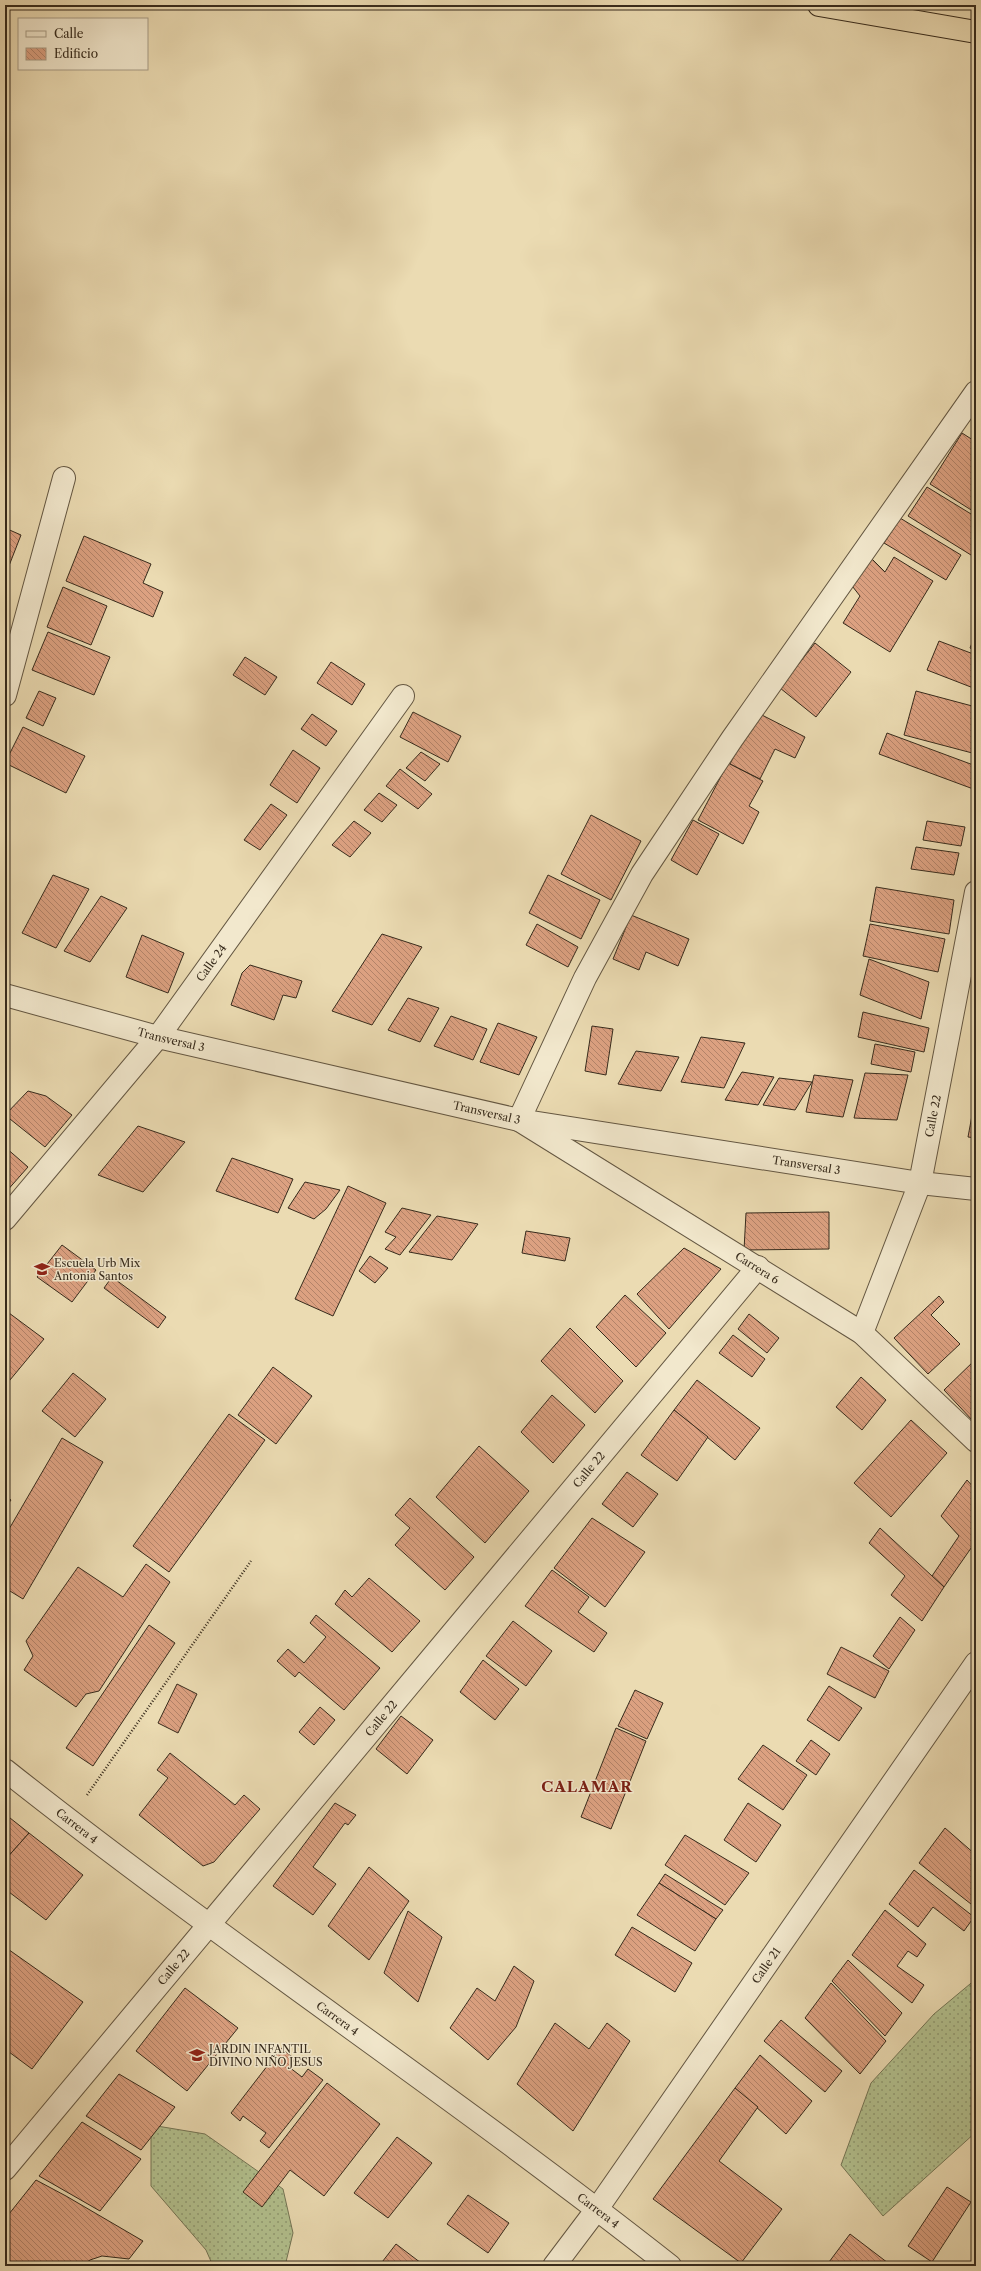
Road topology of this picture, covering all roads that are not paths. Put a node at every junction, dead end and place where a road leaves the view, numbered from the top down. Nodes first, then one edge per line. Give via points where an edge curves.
1 (819, 5) edge
2 (976, 32) edge
3 (976, 392) edge
4 (64, 478) dead end
5 (5, 696) edge
6 (403, 696) dead end
7 (976, 892) edge
8 (5, 995) edge
9 (158, 1037) junction
10 (519, 1120) junction
11 (920, 1183) junction
12 (976, 1189) edge
13 (5, 1219) edge
14 (758, 1267) junction
15 (862, 1333) junction
16 (976, 1441) edge
17 (976, 1663) edge
18 (5, 1770) edge
19 (209, 1926) junction
20 (5, 2169) edge
21 (598, 2209) junction
22 (554, 2266) edge
23 (670, 2266) edge

1 - 2 highway
3 - 10 street via 732,739 642,874 585,978
4 - 5 street
6 - 9 street, Calle 24
7 - 11 street, Calle 22
8 - 9 street, Transversal 3
9 - 10 street, Transversal 3
9 - 13 street, Calle 24
10 - 11 street, Transversal 3
10 - 14 street, Carrera 6
11 - 12 street, Transversal 3
11 - 15 street, Calle 22
14 - 15 street, Carrera 6
14 - 19 street, Calle 22
15 - 16 street, Carrera 6
17 - 21 street, Calle 21
18 - 19 street, Carrera 4
19 - 20 street, Calle 22
19 - 21 street, Carrera 4
21 - 22 street, Calle 21
21 - 23 street, Carrera 4

